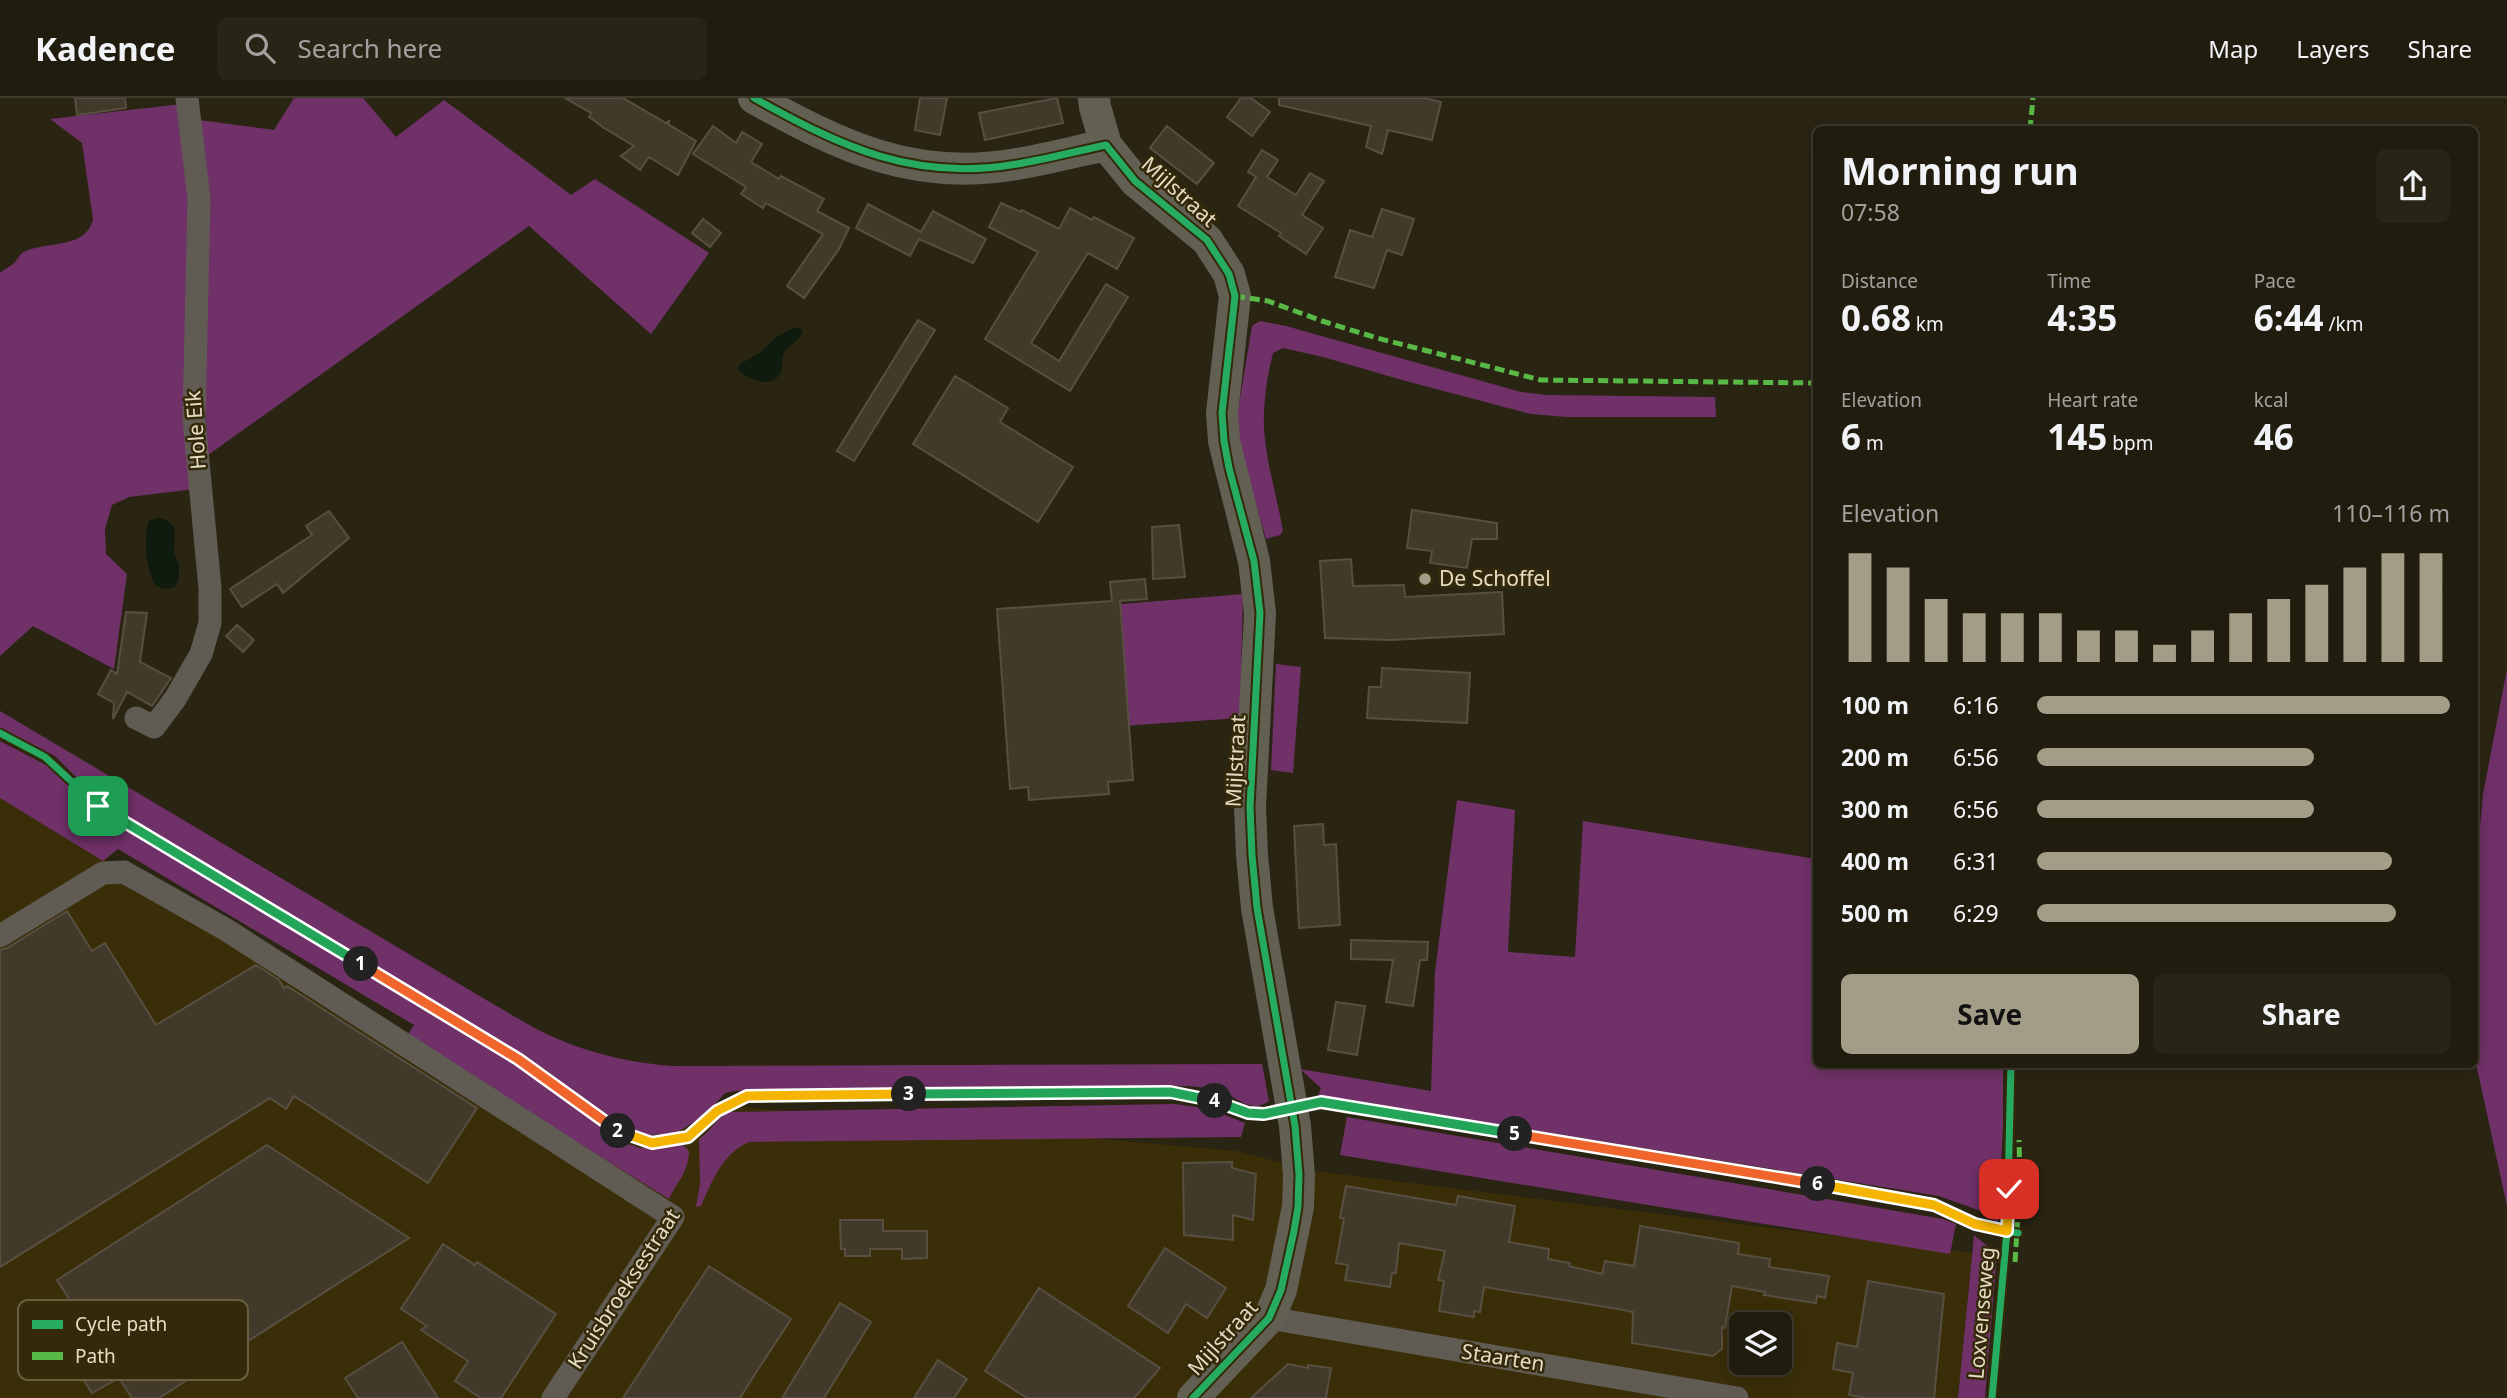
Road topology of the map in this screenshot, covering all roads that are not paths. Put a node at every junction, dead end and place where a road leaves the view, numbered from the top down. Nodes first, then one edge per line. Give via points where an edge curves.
1 (187, 98) edge
2 (754, 98) edge
3 (1094, 98) edge
4 (1106, 145) junction
5 (136, 718) dead end
6 (0, 936) edge
7 (1269, 1318) junction
8 (554, 1398) edge
9 (1193, 1398) edge
10 (1737, 1398) edge

1 - 5 street, Hole Eik via 198,198 194,419 210,622 201,654 154,727
2 - 4 street via 817,133 866,153 932,168 1016,164
3 - 4 street, Mijlstraat
4 - 7 street, Mijlstraat via 1135,181 1207,240 1226,267 1235,296 1222,413 1224,442 1254,561 1260,613 1250,807 1252,855 1299,1175 1294,1231 1281,1290
6 - 8 street, Kruisbroeksestraat via 103,873 124,872 237,936 673,1217
7 - 9 street, Mijlstraat
7 - 10 street, Staarten

